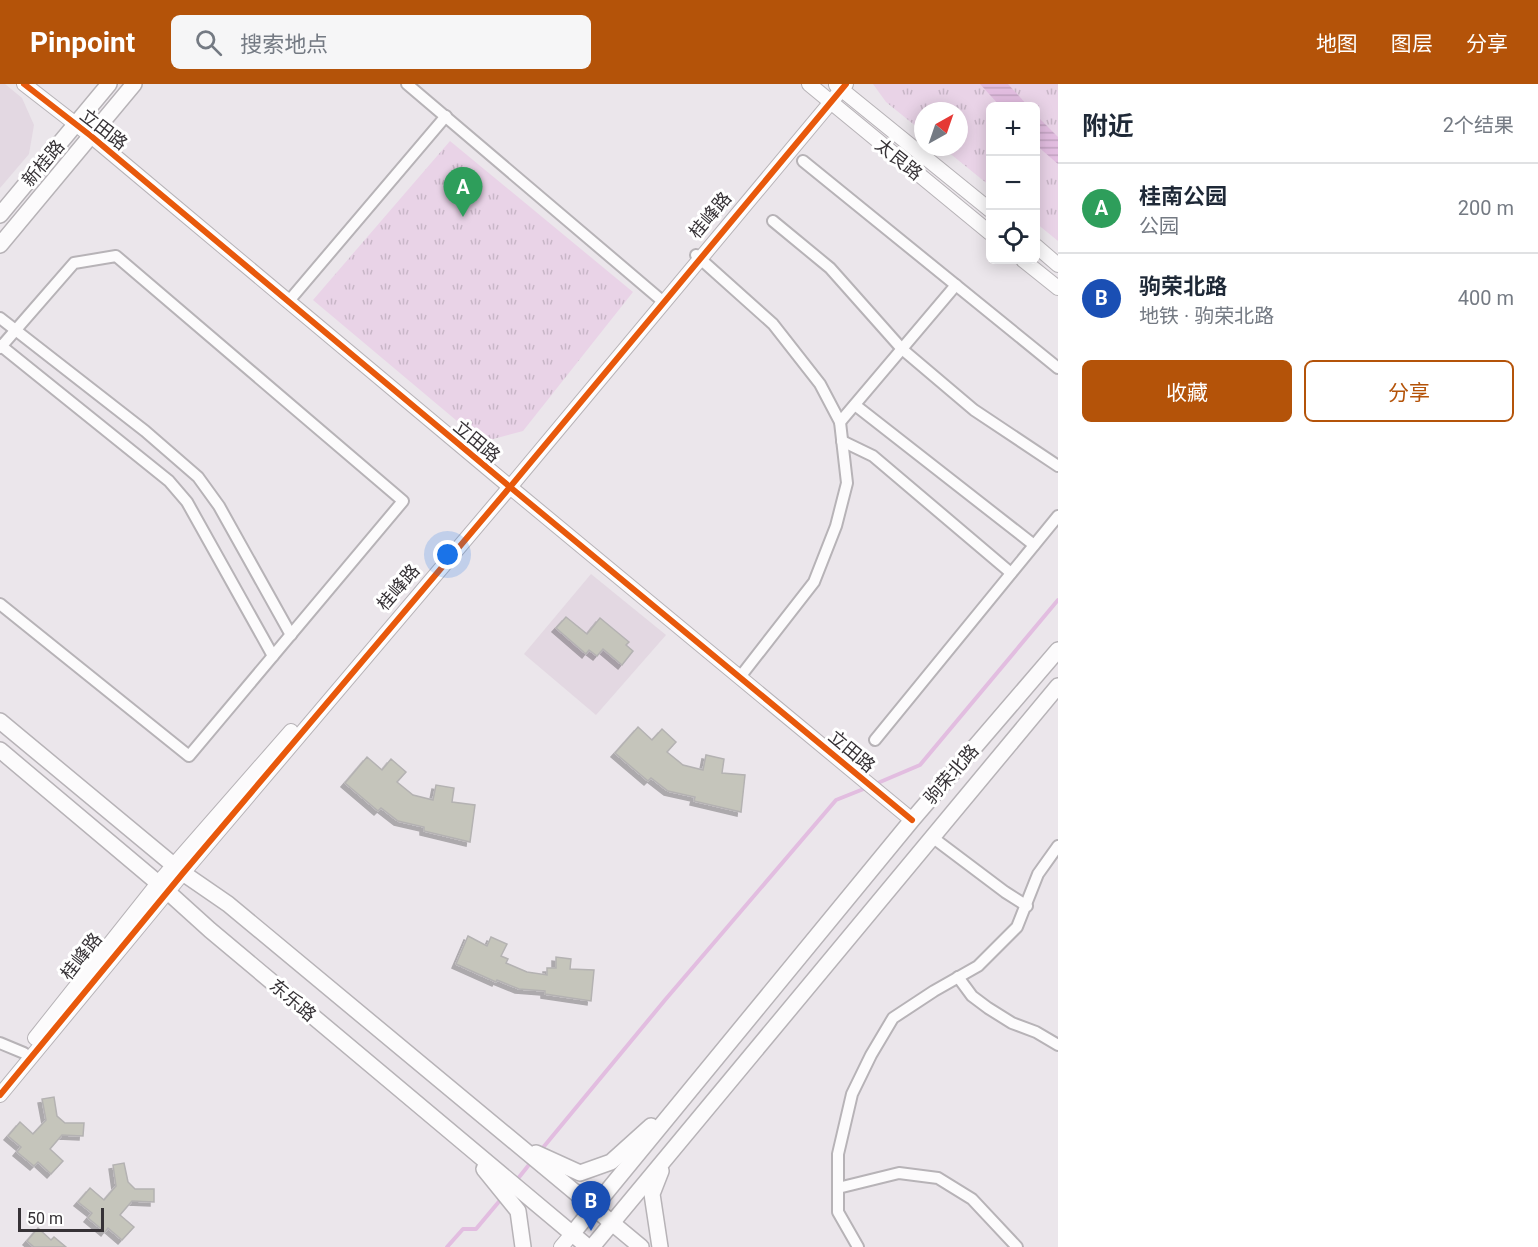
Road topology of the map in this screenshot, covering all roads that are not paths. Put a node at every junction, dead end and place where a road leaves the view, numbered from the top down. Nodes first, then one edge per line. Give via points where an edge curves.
1 (24, 84) edge
2 (109, 84) edge
3 (134, 84) edge
4 (407, 84) edge
5 (809, 84) edge
6 (840, 86) edge
7 (828, 101) junction
8 (446, 116) junction
9 (74, 125) junction
10 (91, 136) junction
11 (803, 161) dead end
12 (986, 207) edge
13 (0, 215) edge
14 (773, 221) dead end
15 (986, 230) edge
16 (0, 245) edge
17 (1040, 250) edge
18 (698, 257) junction
19 (1028, 264) edge
20 (1058, 265) edge
21 (956, 285) junction
22 (1058, 288) edge
23 (660, 298) junction
24 (288, 302) junction
25 (0, 318) edge
26 (15, 329) junction
27 (0, 347) edge
28 (902, 350) junction
29 (1058, 368) edge
30 (855, 405) junction
31 (840, 423) junction
32 (842, 441) junction
33 (1058, 466) edge
34 (508, 486) junction
35 (1058, 516) edge
36 (1034, 545) junction
37 (1011, 573) junction
38 (0, 604) edge
39 (291, 634) junction
40 (1058, 650) edge
41 (273, 656) junction
42 (740, 677) junction
43 (1058, 686) edge
44 (0, 721) edge
45 (874, 740) dead end
46 (0, 750) edge
47 (912, 820) junction
48 (932, 837) junction
49 (1058, 846) edge
50 (178, 869) junction
51 (163, 887) junction
52 (1027, 906) junction
53 (958, 977) junction
54 (0, 1043) edge
55 (1058, 1045) edge
56 (24, 1053) junction
57 (0, 1080) edge
58 (0, 1095) edge
59 (685, 1097) junction
60 (536, 1156) junction
61 (665, 1160) junction
62 (838, 1188) junction
63 (509, 1189) junction
64 (594, 1208) junction
65 (613, 1223) junction
66 (572, 1234) junction
67 (523, 1247) edge
68 (561, 1247) edge
69 (590, 1247) edge
70 (641, 1247) edge
71 (660, 1247) edge
72 (858, 1247) edge
73 (1017, 1247) edge

1 - 9 street, 立田路
2 - 9 main road, 新桂路
3 - 10 main road
4 - 8 street
5 - 7 street, 太艮路
6 - 7 street, 桂峰路
6 - 12 street, 太艮路
7 - 15 street, 太艮路
7 - 18 street, 桂峰路
8 - 23 street
8 - 24 street
9 - 10 street, 立田路
9 - 13 main road, 新桂路
10 - 16 main road
10 - 24 street, 立田路
11 - 21 street
14 - 28 street via 830,268
17 - 20 street
18 - 23 street, 桂峰路
18 - 31 street via 773,324 820,384
18 - 34 street
19 - 22 street
21 - 28 street
21 - 29 street
23 - 34 street, 桂峰路
24 - 34 street, 立田路
25 - 26 street
26 - 27 street
26 - 39 street via 198,477 219,506
26 - 39 street via 74,263 116,256 403,501
27 - 41 street via 169,481 187,502
28 - 30 street
28 - 33 street via 974,410
30 - 31 street
30 - 36 street
31 - 32 street
32 - 37 street via 873,456
32 - 42 street via 847,483 836,526 814,582
34 - 42 street, 立田路
34 - 50 street, 桂峰路
35 - 36 street
36 - 37 street
37 - 45 street
38 - 41 street via 189,756
39 - 41 street
40 - 47 main road, 驹荣北路
42 - 47 street, 立田路
43 - 48 main road
44 - 50 main road, 东乐路
46 - 51 main road, 东乐路
47 - 59 main road, 驹荣北路
48 - 52 street
48 - 61 main road
49 - 52 street via 1038,874
50 - 51 street, 桂峰路
50 - 60 main road, 东乐路 via 228,904 516,1144
51 - 56 street, 桂峰路
51 - 58 street
51 - 63 main road, 东乐路 via 452,1133
52 - 53 street via 1017,927 978,966
53 - 55 street via 972,996 988,1008
53 - 62 street via 893,1018 871,1055 852,1094 838,1154
54 - 56 street
56 - 57 street, 桂峰路
59 - 60 main road via 611,1162 580,1173
59 - 64 main road, 驹荣北路
60 - 64 main road, 东乐路
61 - 65 main road
61 - 71 main road via 652,1194
62 - 72 street via 838,1212
62 - 73 street via 899,1173 938,1178 972,1199
63 - 66 main road, 东乐路
63 - 67 main road via 518,1211
64 - 65 main road, 东乐路
64 - 66 main road, 驹荣北路
65 - 69 main road
65 - 70 main road, 东乐路
66 - 68 street
66 - 69 main road, 东乐路

